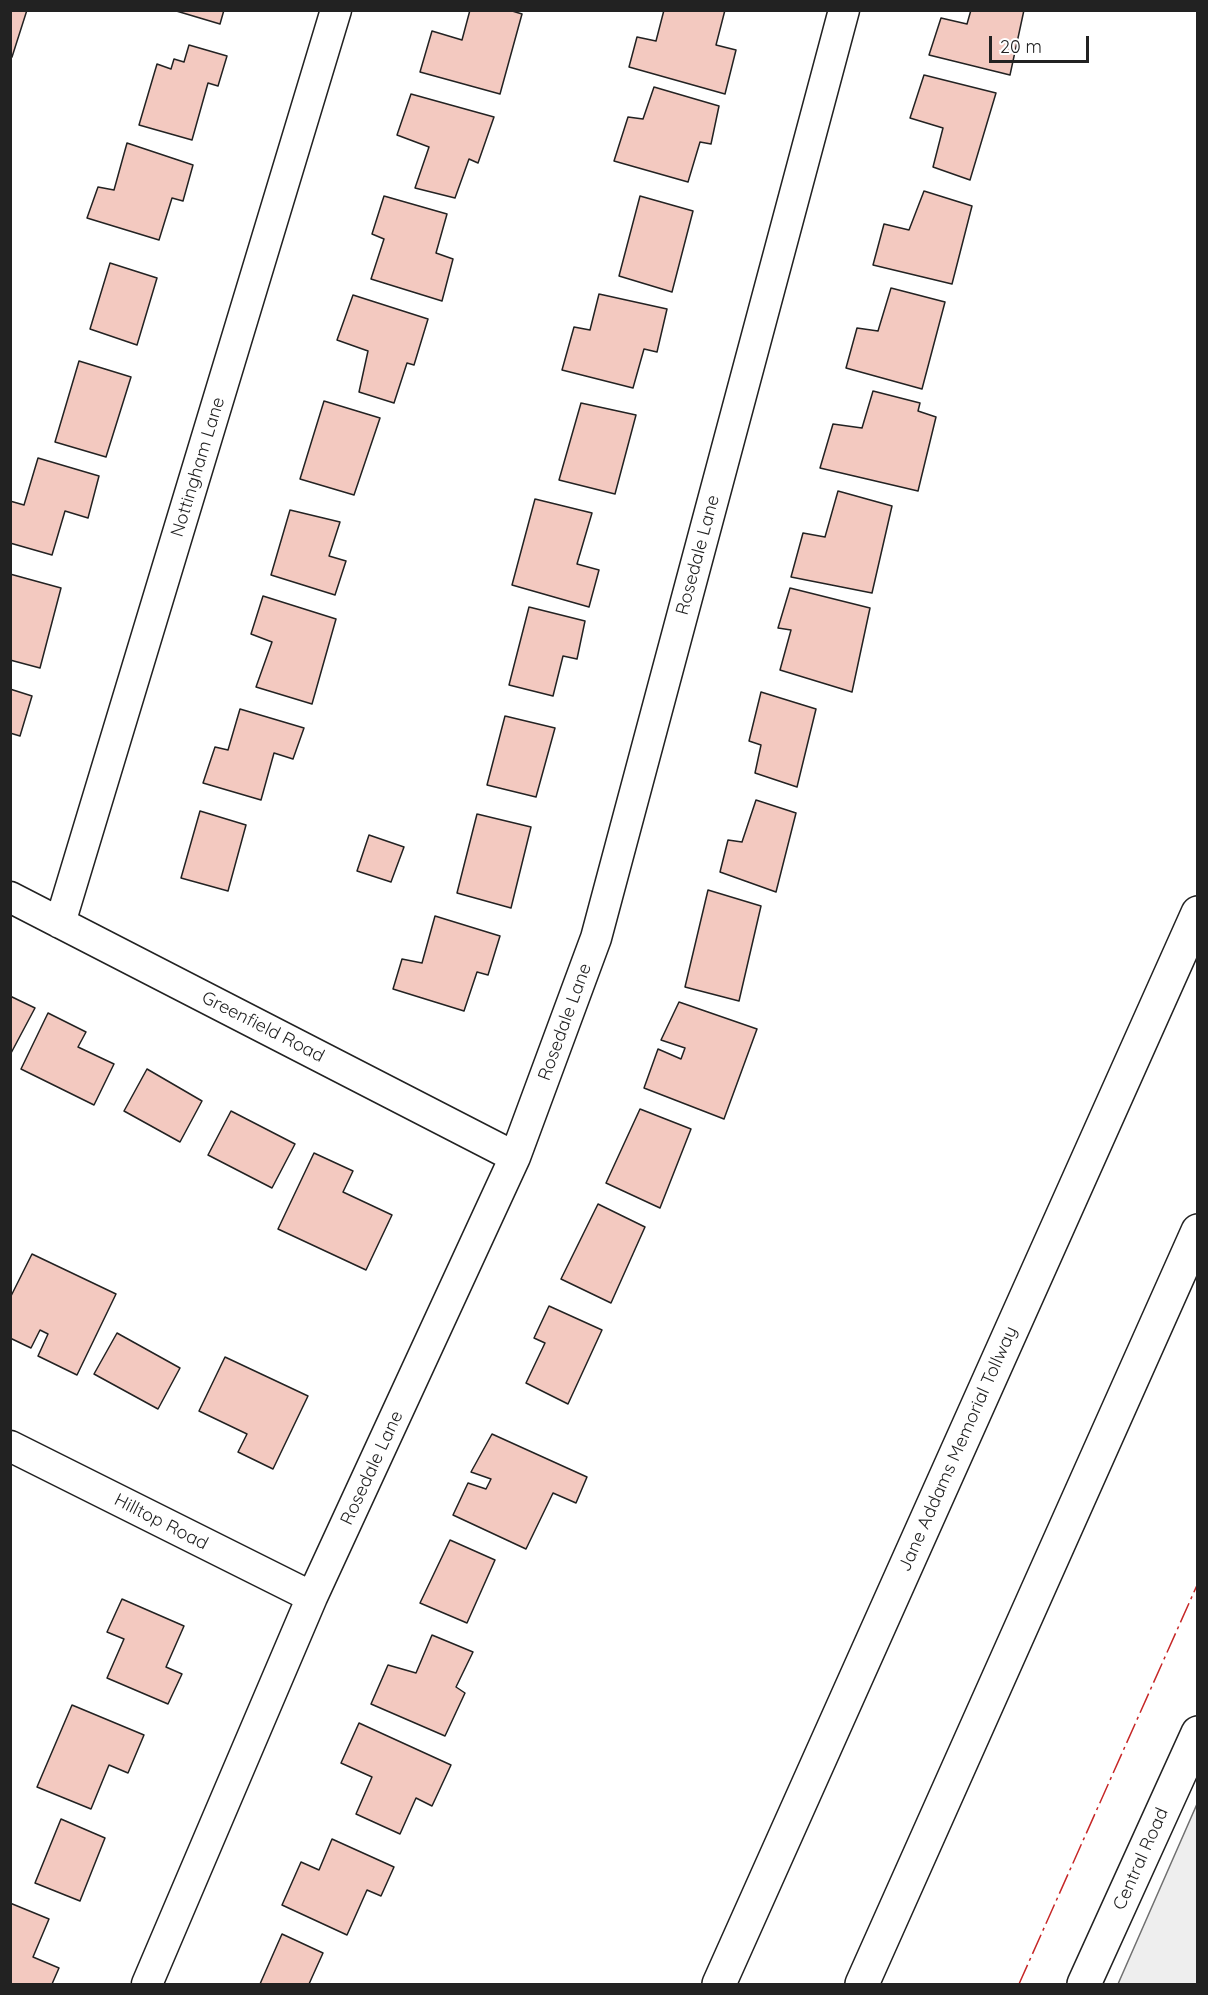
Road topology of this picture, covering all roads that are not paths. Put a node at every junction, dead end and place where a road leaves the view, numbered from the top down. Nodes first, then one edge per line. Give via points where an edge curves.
1 (336, 10) edge
2 (844, 10) edge
3 (10, 897) edge
4 (1197, 913) edge
5 (60, 923) junction
6 (515, 1157) junction
7 (1197, 1231) edge
8 (10, 1446) edge
9 (312, 1597) junction
10 (1197, 1733) edge
11 (147, 1984) edge
12 (719, 1984) edge
13 (862, 1984) edge
14 (1084, 1984) edge

1 - 5 street, Nottingham Lane
2 - 6 street, Rosedale Lane via 596,938
3 - 5 street, Greenfield Road
4 - 12 main road, Jane Addams Memorial Tollway
5 - 6 street, Greenfield Road
6 - 9 street, Rosedale Lane
7 - 13 main road
8 - 9 street, Hilltop Road
9 - 11 street, Rosedale Lane
10 - 14 main road, Central Road

